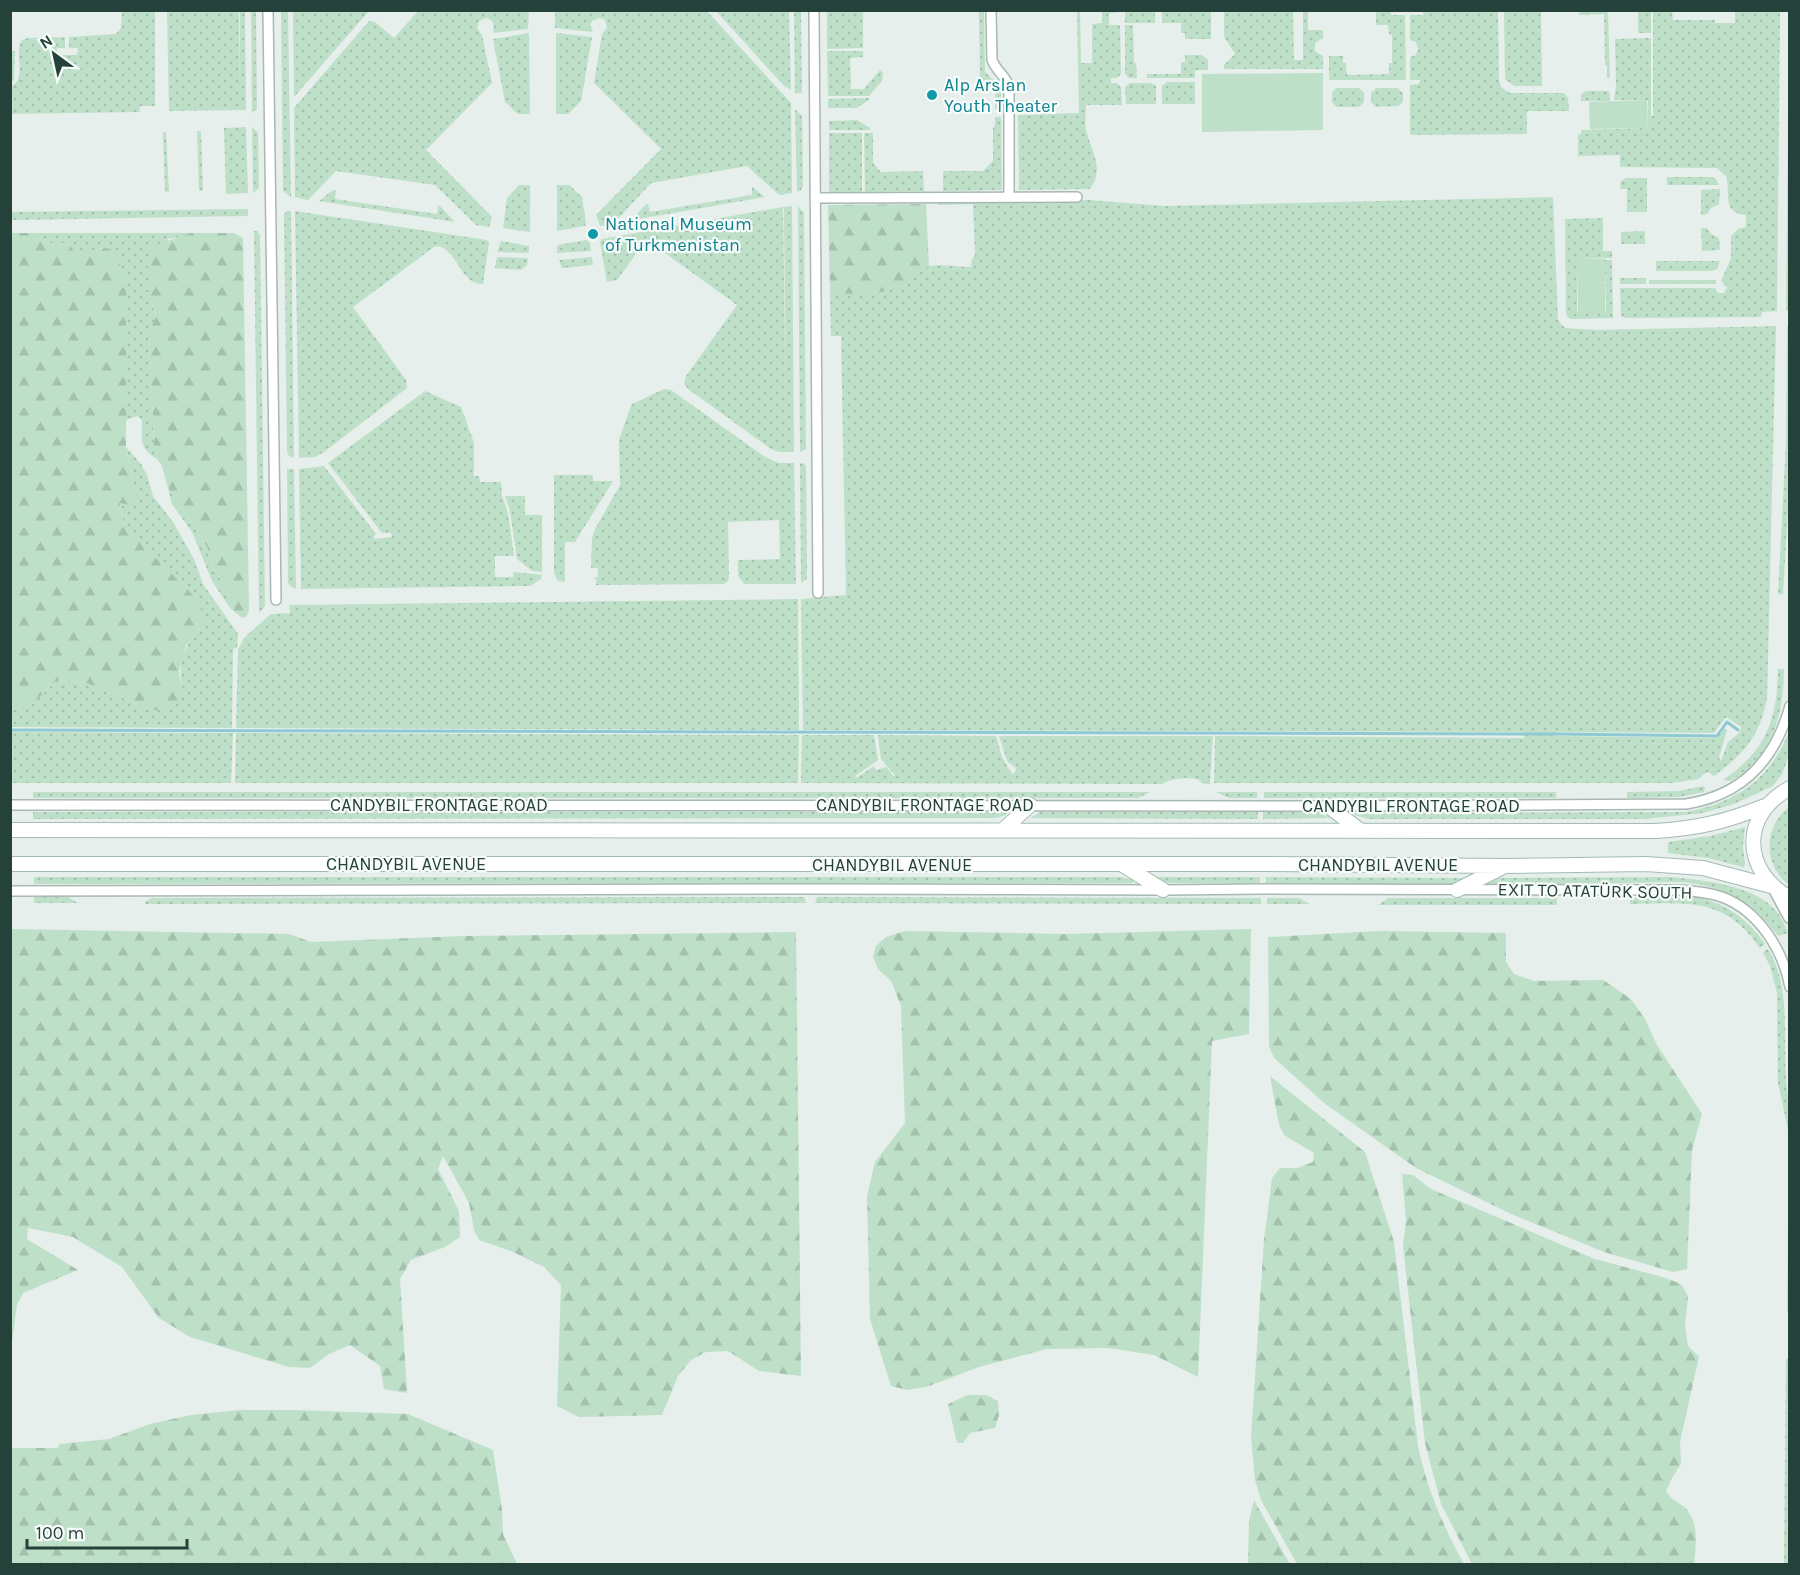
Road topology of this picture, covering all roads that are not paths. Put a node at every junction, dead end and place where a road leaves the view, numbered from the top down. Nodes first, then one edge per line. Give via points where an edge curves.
1 (268, 10) edge
2 (814, 10) edge
3 (991, 10) edge
4 (1077, 196) dead end
5 (1009, 197) junction
6 (815, 198) junction
7 (818, 593) dead end
8 (276, 600) dead end
9 (1790, 706) edge
10 (1789, 787) edge
11 (10, 805) edge
12 (1030, 805) junction
13 (1328, 806) junction
14 (1765, 806) junction
15 (10, 830) edge
16 (1003, 830) junction
17 (1361, 831) junction
18 (10, 864) edge
19 (1123, 865) junction
20 (1505, 866) junction
21 (1773, 888) junction
22 (1457, 890) junction
23 (10, 891) edge
24 (1163, 891) junction
25 (1790, 898) edge
26 (1790, 917) edge
27 (1790, 987) edge

1 - 8 street
2 - 6 street
3 - 5 street via 992,60 1009,87
4 - 5 street
5 - 6 street
6 - 7 street
9 - 13 street, CANDYBIL FRONTAGE ROAD via 1779,738 1753,773 1727,792 1701,802
10 - 14 main road, CHANDYBIL AVENUE
11 - 12 street, CANDYBIL FRONTAGE ROAD
12 - 13 street, CANDYBIL FRONTAGE ROAD
12 - 16 main road
13 - 17 main road
14 - 17 main road, CHANDYBIL AVENUE via 1728,821 1656,831
14 - 21 main road via 1753,839 1754,856 1760,872
15 - 16 main road, CHANDYBIL AVENUE
16 - 17 main road, CHANDYBIL AVENUE
18 - 19 main road, CHANDYBIL AVENUE
19 - 20 main road, CHANDYBIL AVENUE
19 - 24 main road
20 - 21 main road, CHANDYBIL AVENUE via 1673,865 1703,868
20 - 22 main road
21 - 25 main road, CHANDYBIL AVENUE
21 - 26 street
22 - 24 street
22 - 27 street, EXIT TO ATATÜRK SOUTH via 1680,890 1719,896 1749,913 1764,930 1780,955
23 - 24 street

